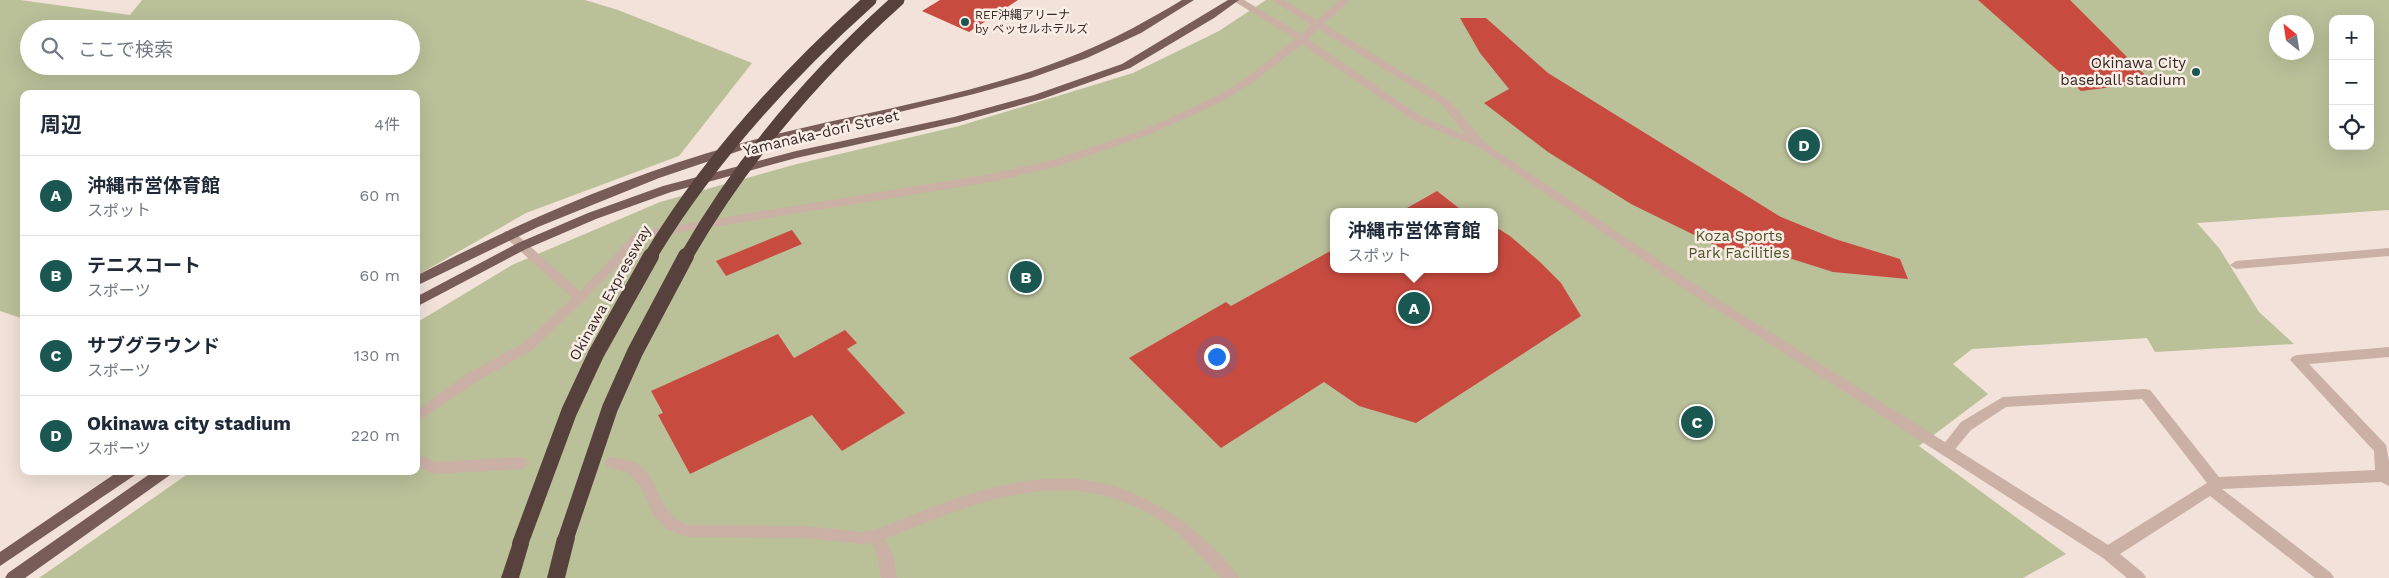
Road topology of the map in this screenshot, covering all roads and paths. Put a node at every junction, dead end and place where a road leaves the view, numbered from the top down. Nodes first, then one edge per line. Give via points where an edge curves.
1 (870, 0) edge
2 (898, 0) edge
3 (1188, 0) edge
4 (1235, 0) edge
5 (1277, 0) edge
6 (1345, 0) edge
7 (1318, 24) junction
8 (1302, 39) junction
9 (1482, 146) junction
10 (509, 234) junction
11 (522, 246) junction
12 (2389, 252) edge
13 (2236, 265) dead end
14 (420, 280) edge
15 (580, 298) junction
16 (420, 301) edge
17 (2389, 352) edge
18 (420, 415) edge
19 (1947, 449) junction
20 (2385, 449) edge
21 (420, 461) edge
22 (521, 463) dead end
23 (612, 463) dead end
24 (124, 475) edge
25 (159, 475) edge
26 (2386, 478) edge
27 (2214, 487) junction
28 (876, 536) junction
29 (2108, 553) junction
30 (0, 560) edge
31 (13, 578) edge
32 (510, 578) edge
33 (556, 578) edge
34 (889, 578) edge
35 (1231, 578) edge
36 (2138, 578) edge
37 (2326, 578) edge

1 - 32 highway, Okinawa Expressway, bridge via 803,61 758,108 714,161 656,244 569,413
2 - 33 highway, bridge via 829,64 786,112 692,245 646,328 610,409 566,538
3 - 10 main road, Yamanaka-dori Street via 1131,35 1069,62 1002,84 737,148 608,191
4 - 8 street
4 - 11 main road, Yamanaka-dori Street via 1126,66 1038,97 667,189
5 - 7 street
6 - 7 street
7 - 8 street
7 - 9 street via 1445,102
8 - 9 street via 1418,119
8 - 15 street via 1251,79 1219,99 1147,132 1055,163 992,178 640,235
9 - 19 street via 1693,289
10 - 11 street
10 - 14 main road, Yamanaka-dori Street
11 - 15 street
11 - 16 main road, Yamanaka-dori Street
12 - 13 street
15 - 18 street via 527,346 471,378
17 - 20 street via 2297,360
19 - 27 street via 1966,426 2003,402 2145,394
19 - 29 street
20 - 26 street
21 - 22 street via 433,468
23 - 28 street via 633,468 647,484 658,511 670,524 687,531
24 - 30 main road
25 - 31 main road
26 - 27 street via 2221,482
27 - 29 street
27 - 37 street
28 - 34 street via 886,557
28 - 35 street via 997,490 1054,483 1102,487 1134,497 1170,519
29 - 36 street

